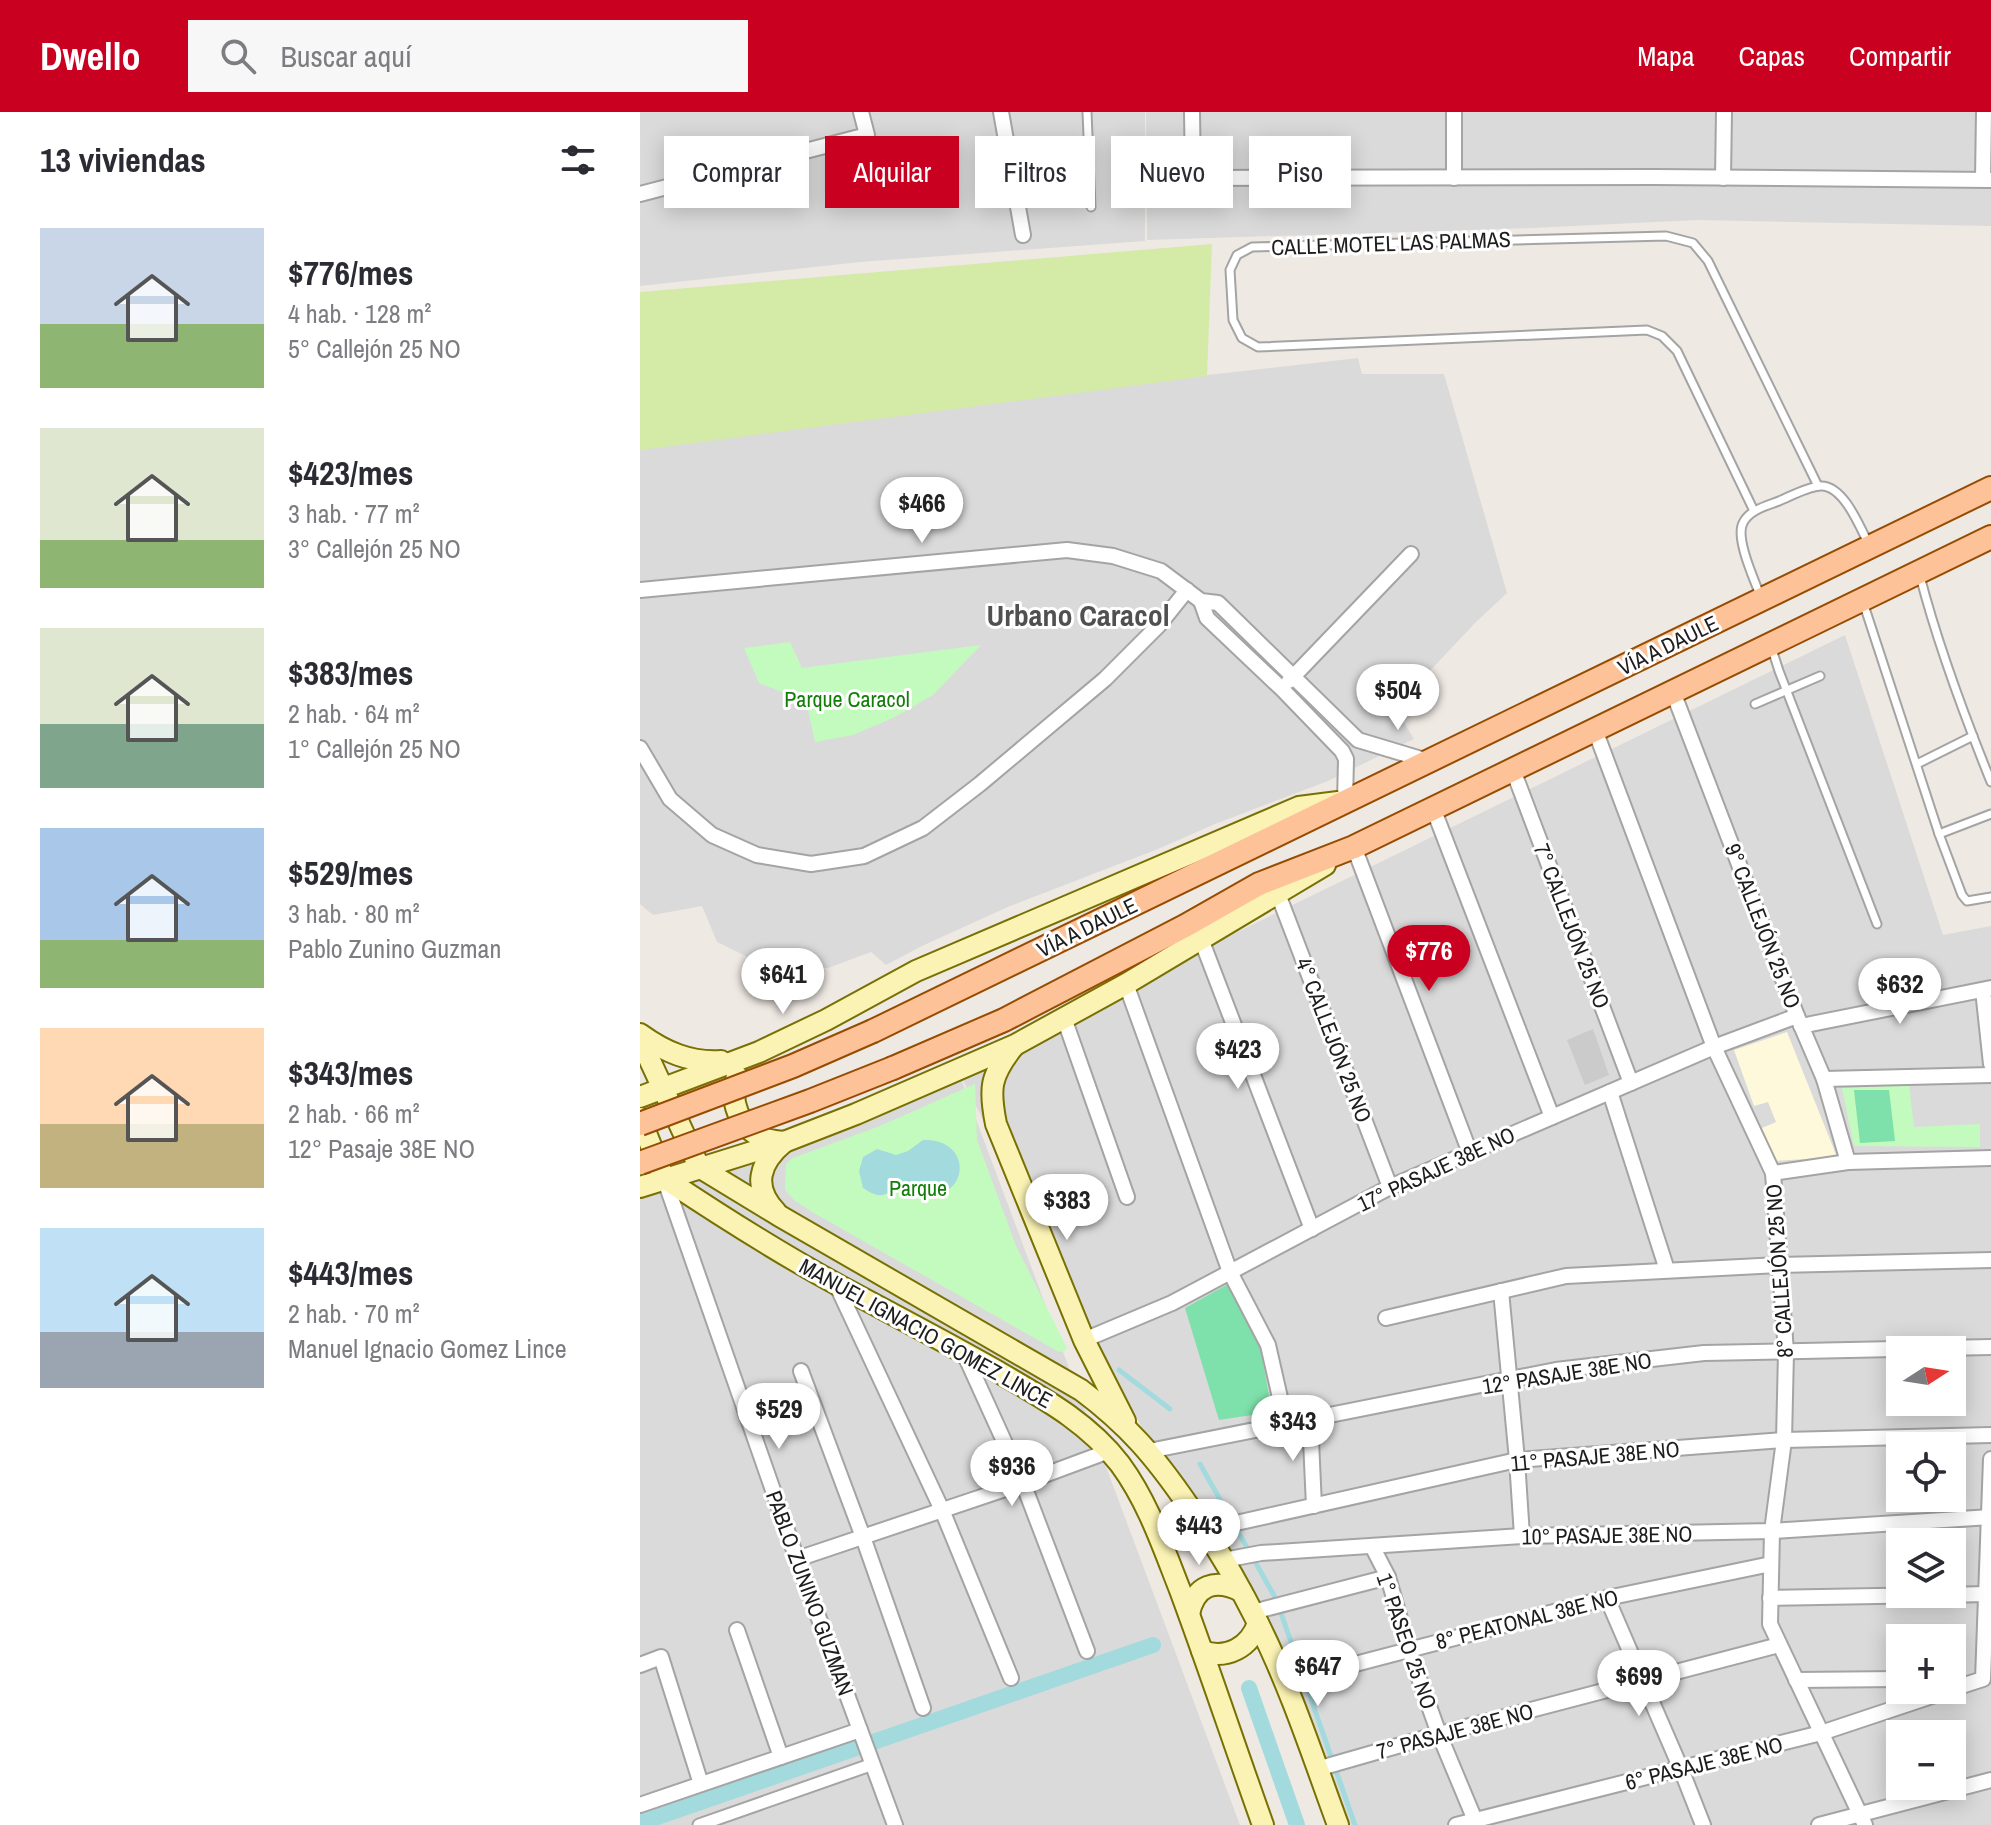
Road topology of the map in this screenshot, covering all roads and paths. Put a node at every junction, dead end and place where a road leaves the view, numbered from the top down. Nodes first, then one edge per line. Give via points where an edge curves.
1 (861, 112) edge
2 (1001, 112) edge
3 (1087, 112) edge
4 (1192, 112) edge
5 (1454, 112) edge
6 (1724, 112) edge
7 (1984, 112) edge
8 (1088, 136) edge
9 (1454, 178) junction
10 (1723, 178) junction
11 (1987, 180) edge
12 (640, 194) edge
13 (1023, 235) dead end
14 (1818, 486) junction
15 (1991, 488) edge
16 (1754, 511) junction
17 (1991, 537) edge
18 (1870, 547) junction
19 (1411, 554) dead end
20 (1919, 572) junction
21 (640, 590) edge
22 (1187, 590) junction
23 (1761, 599) junction
24 (1862, 599) junction
25 (1201, 601) junction
26 (1771, 644) junction
27 (1294, 676) junction
28 (1820, 676) dead end
29 (1282, 689) junction
30 (1787, 691) junction
31 (1673, 692) junction
32 (1755, 704) dead end
33 (1595, 730) junction
34 (1973, 736) junction
35 (640, 748) edge
36 (1428, 761) junction
37 (1917, 764) junction
38 (1513, 770) junction
39 (1991, 782) edge
40 (1345, 802) junction
41 (1433, 808) junction
42 (1991, 814) edge
43 (1939, 834) junction
44 (1354, 847) junction
45 (1278, 894) junction
46 (1991, 897) edge
47 (1877, 924) dead end
48 (1201, 939) junction
49 (1126, 984) junction
50 (1987, 989) edge
51 (1064, 1018) junction
52 (1799, 1021) junction
53 (640, 1036) edge
54 (1015, 1045) junction
55 (1714, 1047) junction
56 (759, 1052) junction
57 (733, 1061) junction
58 (1991, 1064) edge
59 (1991, 1075) edge
60 (1824, 1079) junction
61 (1631, 1083) junction
62 (663, 1088) junction
63 (1610, 1092) junction
64 (640, 1097) edge
65 (1552, 1117) junction
66 (640, 1121) edge
67 (784, 1142) junction
68 (1470, 1153) junction
69 (1991, 1158) edge
70 (1848, 1162) junction
71 (640, 1163) edge
72 (699, 1167) junction
73 (1773, 1173) junction
74 (664, 1178) junction
75 (640, 1187) edge
76 (1390, 1187) junction
77 (1127, 1197) dead end
78 (778, 1215) junction
79 (1312, 1229) junction
80 (1991, 1260) edge
81 (1779, 1265) junction
82 (1667, 1270) junction
83 (1230, 1272) junction
84 (835, 1283) junction
85 (1501, 1291) junction
86 (1386, 1318) dead end
87 (1084, 1340) junction
88 (1991, 1347) edge
89 (1786, 1352) junction
90 (964, 1353) junction
91 (801, 1371) dead end
92 (1510, 1379) junction
93 (1310, 1419) junction
94 (1286, 1424) junction
95 (1131, 1432) junction
96 (1991, 1435) edge
97 (1784, 1440) junction
98 (1109, 1451) junction
99 (1149, 1451) junction
100 (1991, 1459) edge
101 (1517, 1460) junction
102 (1023, 1483) junction
103 (1314, 1506) junction
104 (942, 1510) junction
105 (1990, 1517) edge
106 (1205, 1530) junction
107 (1772, 1531) junction
108 (1522, 1536) junction
109 (863, 1537) junction
110 (1372, 1546) junction
111 (797, 1559) junction
112 (1224, 1560) junction
113 (1771, 1564) junction
114 (1388, 1577) junction
115 (1241, 1591) junction
116 (1989, 1594) edge
117 (1607, 1598) junction
118 (1770, 1598) junction
119 (1189, 1614) junction
120 (1256, 1617) junction
121 (737, 1630) dead end
122 (1779, 1645) junction
123 (1409, 1650) junction
124 (1087, 1651) dead end
125 (1202, 1651) junction
126 (640, 1665) edge
127 (1011, 1678) dead end
128 (1886, 1679) edge
129 (1966, 1679) edge
130 (1987, 1679) edge
131 (1796, 1680) junction
132 (1644, 1681) junction
133 (1286, 1685) junction
134 (1966, 1685) edge
135 (1909, 1704) edge
136 (923, 1708) dead end
137 (861, 1732) junction
138 (1821, 1733) junction
139 (1439, 1734) junction
140 (781, 1757) junction
141 (872, 1762) junction
142 (1317, 1769) junction
143 (1681, 1769) junction
144 (1991, 1780) edge
145 (701, 1784) junction
146 (640, 1805) edge
147 (1862, 1820) edge
148 (1476, 1823) edge
149 (699, 1825) edge
150 (895, 1825) edge
151 (1263, 1825) edge
152 (1338, 1825) edge
153 (1456, 1825) edge
154 (1703, 1825) edge
155 (1819, 1825) edge

1 - 12 street via 867,135
2 - 13 street
3 - 8 lane
4 - 9 street via 1193,178
5 - 9 street
6 - 10 street
7 - 11 street
9 - 10 street
10 - 11 street
14 - 16 lane
14 - 16 lane, CALLE MOTEL LAS PALMAS via 1708,261 1693,243 1634,236 1252,247 1237,255 1230,270 1233,320 1242,338 1258,347 1647,330 1662,336 1677,351
14 - 18 lane via 1830,487 1843,498
15 - 18 main road, VÍA A DAULE
16 - 23 lane via 1742,524 1741,536
17 - 20 main road, VÍA A DAULE
18 - 23 main road, VÍA A DAULE
19 - 27 street
20 - 24 main road, VÍA A DAULE
20 - 34 lane
21 - 22 street via 1067,550 1113,556 1161,571
22 - 25 street
22 - 35 street via 1105,679 980,784 923,828 864,856 811,864 757,855 712,835 670,799
23 - 36 main road, VÍA A DAULE
24 - 26 main road, VÍA A DAULE
24 - 37 lane
25 - 27 street via 1218,603
25 - 29 street via 1207,618
26 - 30 lane
26 - 31 main road, VÍA A DAULE
27 - 29 street
27 - 36 street via 1358,740
28 - 30 lane
29 - 40 street via 1342,751
30 - 32 lane
30 - 47 lane
31 - 33 main road, VÍA A DAULE
31 - 52 street, 9° CALLEJÓN 25 NO
33 - 38 main road, VÍA A DAULE
33 - 55 street, 8° CALLEJÓN 25 NO
34 - 37 lane
34 - 39 lane
36 - 40 main road, VÍA A DAULE
37 - 43 lane
38 - 41 main road, VÍA A DAULE
38 - 61 street, 7° CALLEJÓN 25 NO
40 - 56 main road, VÍA A DAULE via 1299,807 916,971
40 - 66 main road, VÍA A DAULE, bridge via 873,1031
41 - 44 main road, VÍA A DAULE
41 - 65 street
42 - 43 lane
43 - 46 lane via 1962,895 1967,901
44 - 45 main road, VÍA A DAULE
44 - 68 street
44 - 71 main road, VÍA A DAULE, bridge via 1259,884 1004,1020 810,1101
45 - 48 main road, VÍA A DAULE
45 - 76 street, 4° CALLEJÓN 25 NO
48 - 49 main road, VÍA A DAULE
48 - 79 street
49 - 51 main road, VÍA A DAULE
49 - 83 street
50 - 52 street, 17° PASAJE 38E NO
50 - 58 street
51 - 54 main road, VÍA A DAULE
51 - 77 street
52 - 55 street, 17° PASAJE 38E NO
52 - 60 street, 9° CALLEJÓN 25 NO
53 - 57 main road via 681,1057
53 - 62 main road
54 - 67 main road, VÍA A DAULE
54 - 87 main road via 993,1081 996,1124
55 - 61 street, 17° PASAJE 38E NO
55 - 73 street, 8° CALLEJÓN 25 NO
56 - 57 main road, VÍA A DAULE
56 - 67 main road via 744,1063 733,1097 749,1130
57 - 62 main road, VÍA A DAULE
59 - 60 street
60 - 70 street, 9° CALLEJÓN 25 NO
61 - 63 street, 17° PASAJE 38E NO
62 - 64 main road, VÍA A DAULE
62 - 72 main road
63 - 65 street, 17° PASAJE 38E NO
63 - 82 street
65 - 68 street, 17° PASAJE 38E NO
66 - 74 main road
67 - 72 main road, VÍA A DAULE
67 - 78 main road via 762,1168 761,1186
68 - 76 street, 17° PASAJE 38E NO
69 - 70 street
70 - 73 street
72 - 74 main road, VÍA A DAULE
72 - 78 main road, MANUEL IGNACIO GOMEZ LINCE
73 - 81 street, 8° CALLEJÓN 25 NO
74 - 75 main road, VÍA A DAULE
74 - 84 main road, MANUEL IGNACIO GOMEZ LINCE
74 - 111 street, PABLO ZUNINO GUZMAN
76 - 79 street, 17° PASAJE 38E NO
78 - 95 main road, MANUEL IGNACIO GOMEZ LINCE via 1072,1385
79 - 83 street, 17° PASAJE 38E NO
80 - 81 street
81 - 82 street
81 - 89 street, 8° CALLEJÓN 25 NO
82 - 85 street via 1566,1276
83 - 87 street, 17° PASAJE 38E NO
83 - 94 street via 1268,1345
84 - 90 main road, MANUEL IGNACIO GOMEZ LINCE
84 - 104 street
85 - 86 street
85 - 92 street
87 - 95 main road
88 - 89 street, 12° PASAJE 38E NO
89 - 92 street, 12° PASAJE 38E NO via 1704,1353
89 - 97 street, 8° CALLEJÓN 25 NO
90 - 98 main road, MANUEL IGNACIO GOMEZ LINCE via 1062,1409
90 - 102 street
91 - 109 street
92 - 93 street, 12° PASAJE 38E NO
92 - 101 street
93 - 94 street, 12° PASAJE 38E NO
93 - 103 street
94 - 99 street, 12° PASAJE 38E NO
95 - 99 main road, MANUEL IGNACIO GOMEZ LINCE
96 - 97 street, 11° PASAJE 38E NO
97 - 101 street, 11° PASAJE 38E NO
97 - 107 street, 8° CALLEJÓN 25 NO
98 - 102 street
98 - 119 main road, MANUEL IGNACIO GOMEZ LINCE via 1147,1509
99 - 106 main road, MANUEL IGNACIO GOMEZ LINCE
100 - 105 street
101 - 103 street, 11° PASAJE 38E NO
101 - 108 street
102 - 104 street
102 - 124 street
103 - 106 street, 11° PASAJE 38E NO
104 - 109 street
104 - 127 street
105 - 107 street, 10° PASAJE 38E NO
105 - 116 street
106 - 112 main road, MANUEL IGNACIO GOMEZ LINCE
107 - 108 street, 10° PASAJE 38E NO
107 - 113 street, 8° CALLEJÓN 25 NO
108 - 110 street, 10° PASAJE 38E NO
109 - 111 street
109 - 136 street
110 - 112 street, 10° PASAJE 38E NO
110 - 114 street, 1° PASEO 25 NO
111 - 137 street, PABLO ZUNINO GUZMAN
112 - 115 main road, MANUEL IGNACIO GOMEZ LINCE
113 - 117 street, 8° PEATONAL 38E NO
113 - 118 street, 8° CALLEJÓN 25 NO
114 - 120 street
114 - 123 street, 1° PASEO 25 NO
115 - 119 main road via 1225,1584 1208,1587 1194,1598
115 - 120 main road
116 - 118 street
116 - 130 street
117 - 123 street, 8° PEATONAL 38E NO
117 - 132 street
118 - 122 street, 8° CALLEJÓN 25 NO via 1770,1624
119 - 125 main road
120 - 125 main road via 1250,1639 1236,1650 1222,1655
120 - 133 main road
121 - 140 street
122 - 131 street, 8° CALLEJÓN 25 NO
122 - 132 street, 7° PASAJE 38E NO
123 - 133 street, 8° PEATONAL 38E NO
123 - 139 street, 1° PASEO 25 NO
125 - 151 main road
126 - 145 street via 661,1657
128 - 131 street
129 - 130 street
130 - 134 street, 6° PASAJE 38E NO
131 - 138 street, 8° CALLEJÓN 25 NO
132 - 139 street, 7° PASAJE 38E NO
132 - 143 street
133 - 142 main road
135 - 138 street, 6° PASAJE 38E NO
137 - 140 street
137 - 141 street, PABLO ZUNINO GUZMAN
138 - 143 street, 6° PASAJE 38E NO
138 - 147 street, 8° CALLEJÓN 25 NO
139 - 142 street, 7° PASAJE 38E NO
139 - 148 street, 1° PASEO 25 NO
140 - 145 street
141 - 149 street
141 - 150 street, PABLO ZUNINO GUZMAN
142 - 152 main road
143 - 148 street, 6° PASAJE 38E NO
143 - 154 street
144 - 147 street
145 - 146 street
147 - 155 street
148 - 153 street, 6° PASAJE 38E NO

